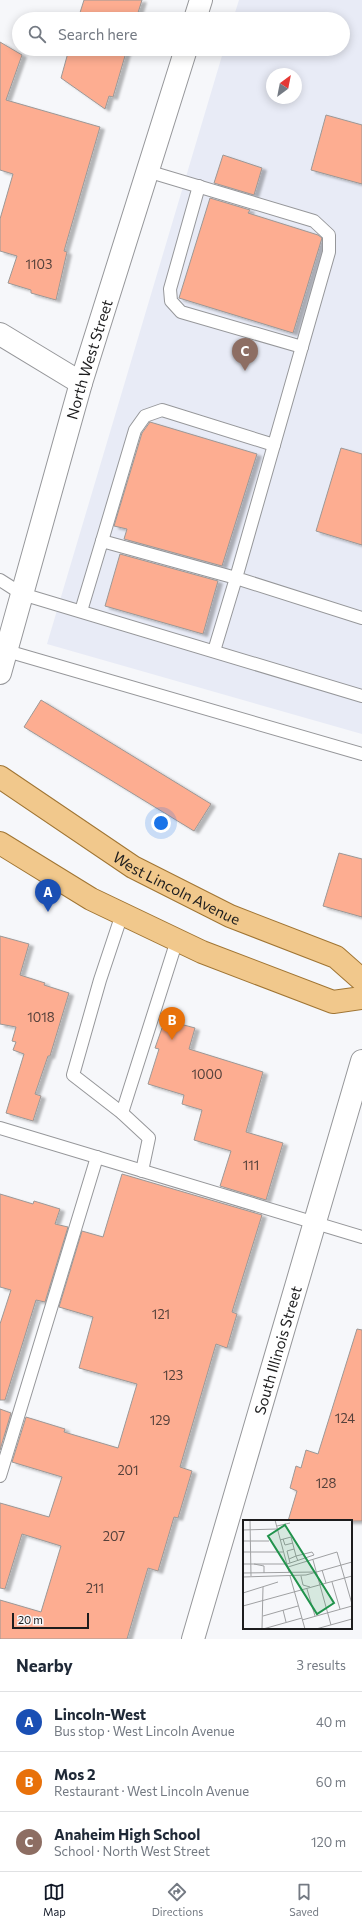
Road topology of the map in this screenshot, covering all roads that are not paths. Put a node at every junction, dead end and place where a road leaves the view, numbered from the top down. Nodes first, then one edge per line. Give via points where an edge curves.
1 (202, 0) edge
2 (198, 12) edge
3 (184, 56) edge
4 (148, 171) junction
5 (199, 186) junction
6 (0, 334) edge
7 (302, 347) junction
8 (81, 383) junction
9 (274, 445) junction
10 (102, 541) junction
11 (236, 578) junction
12 (0, 580) edge
13 (22, 594) junction
14 (81, 611) junction
15 (362, 618) edge
16 (7, 650) junction
17 (214, 651) junction
18 (0, 673) edge
19 (362, 696) edge
20 (362, 754) edge
21 (0, 777) edge
22 (0, 843) edge
23 (122, 914) junction
24 (177, 940) junction
25 (362, 980) edge
26 (362, 998) edge
27 (362, 1061) edge
28 (122, 1113) junction
29 (0, 1128) edge
30 (97, 1157) junction
31 (142, 1171) junction
32 (316, 1223) junction
33 (362, 1237) edge
34 (0, 1476) edge
35 (192, 1639) edge

1 - 2 street
3 - 4 street, North West Street
4 - 5 lane
4 - 8 street, North West Street
5 - 7 lane via 314,220 329,235 329,252
5 - 7 lane via 170,288 171,301 181,312
6 - 8 street
7 - 9 lane
8 - 13 street, North West Street
9 - 10 lane via 162,410 145,416 135,430
9 - 11 lane
10 - 11 lane
10 - 14 lane
11 - 15 lane
11 - 17 lane
12 - 13 lane
13 - 14 lane
13 - 16 street, North West Street
14 - 17 lane
16 - 18 street, North West Street
16 - 20 lane
17 - 19 lane
21 - 25 main road, West Lincoln Avenue via 133,867 230,916 336,957
22 - 23 main road via 91,899
23 - 24 main road
23 - 28 lane via 73,1075
24 - 26 main road via 333,1002
24 - 28 lane
27 - 32 street, South Illinois Street
28 - 31 lane via 149,1138
29 - 30 lane
30 - 31 lane
30 - 34 lane
31 - 32 lane
32 - 33 lane
32 - 35 street, South Illinois Street

